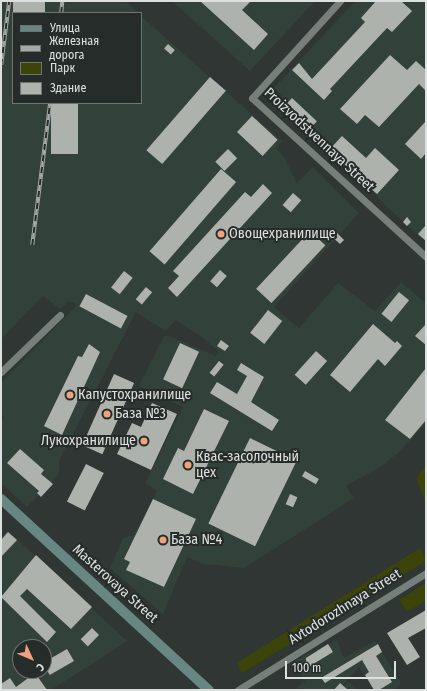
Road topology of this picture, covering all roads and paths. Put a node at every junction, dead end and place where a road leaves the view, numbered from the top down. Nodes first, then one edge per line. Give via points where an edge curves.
1 (340, 1) edge
2 (426, 257) edge
3 (60, 315) dead end
4 (1, 372) edge
5 (1, 499) edge
6 (426, 573) edge
7 (209, 690) edge
8 (238, 690) edge

1 - 2 street, Proizvodstvennaya Street via 252,98
3 - 4 street
5 - 7 main road, Masterovaya Street
6 - 8 street, Avtodorozhnaya Street

